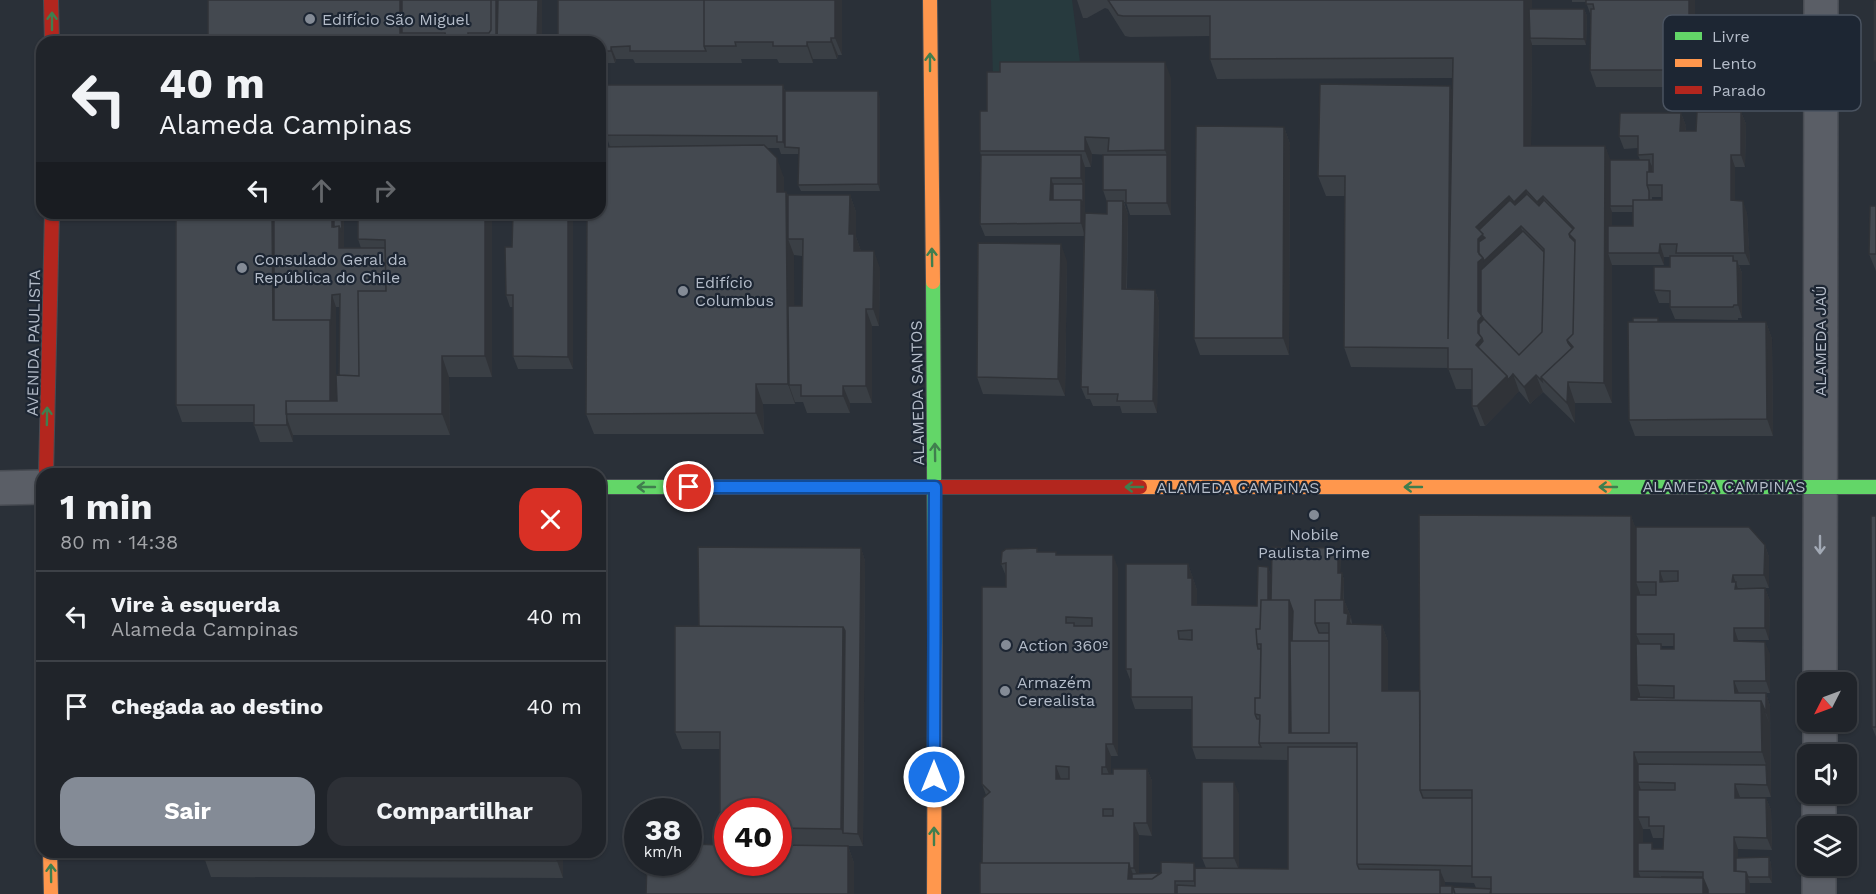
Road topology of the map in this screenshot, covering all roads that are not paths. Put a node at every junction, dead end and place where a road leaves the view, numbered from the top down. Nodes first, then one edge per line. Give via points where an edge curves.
1 (51, 0) edge
2 (930, 0) edge
3 (1821, 0) edge
4 (1821, 15) edge
5 (52, 36) edge
6 (1821, 111) edge
7 (52, 219) edge
8 (46, 468) edge
9 (1820, 486) junction
10 (36, 487) edge
11 (606, 487) edge
12 (935, 487) junction
13 (1876, 487) edge
14 (0, 488) edge
15 (1820, 672) edge
16 (50, 858) edge
17 (1819, 876) edge
18 (51, 894) edge
19 (934, 894) edge
20 (1819, 894) edge

5 -> 1 street
12 -> 2 street, ALAMEDA SANTOS
3 - 4 street, ALAMEDA JAÚ
6 - 9 street, ALAMEDA JAÚ
8 -> 7 street, AVENIDA PAULISTA
9 -> 12 street, ALAMEDA CAMPINAS
9 - 13 street, ALAMEDA CAMPINAS
9 -> 15 street, ALAMEDA JAÚ
10 - 14 street
12 -> 11 street, ALAMEDA CAMPINAS
19 -> 12 street, ALAMEDA SANTOS
18 -> 16 street
17 - 20 street

